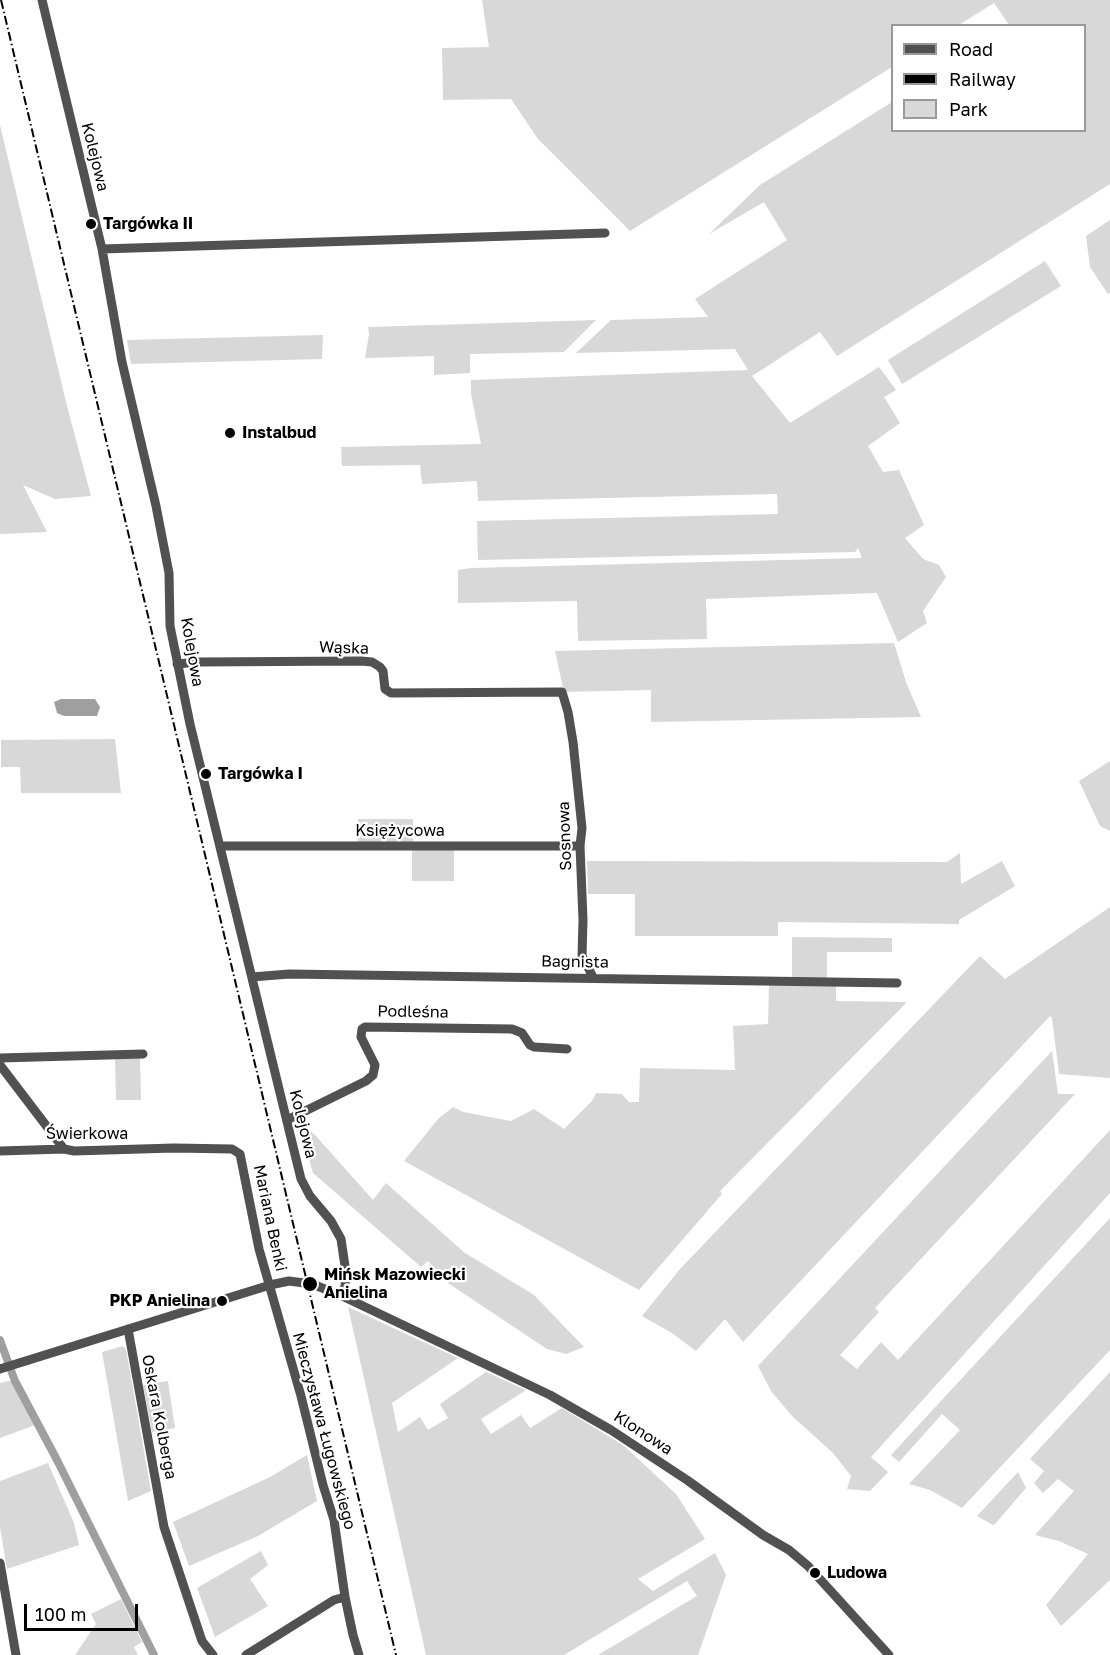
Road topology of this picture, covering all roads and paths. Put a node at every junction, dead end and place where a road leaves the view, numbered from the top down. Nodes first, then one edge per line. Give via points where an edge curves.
1 (42, 0) edge
2 (605, 233) dead end
3 (102, 249) junction
4 (177, 664) junction
5 (562, 692) joint
6 (220, 846) junction
7 (580, 846) junction
8 (252, 977) junction
9 (594, 977) junction
10 (897, 983) dead end
11 (567, 1048) dead end
12 (143, 1054) dead end
13 (0, 1058) edge
14 (0, 1065) edge
15 (287, 1120) junction
16 (174, 1148) joint
17 (64, 1149) junction
18 (0, 1150) edge
19 (270, 1285) junction
20 (340, 1295) junction
21 (128, 1329) junction
22 (2, 1368) edge
23 (0, 1563) edge
24 (345, 1597) junction
25 (16, 1655) edge
26 (213, 1655) edge
27 (246, 1655) edge
28 (359, 1655) edge
29 (890, 1655) edge

1 - 3 street, Kolejowa
2 - 3 street
3 - 4 street, Kolejowa via 169,573 170,626
4 - 5 street, Wąska via 372,662 383,671 385,688 391,693
4 - 6 street, Kolejowa
5 - 7 street, Sosnowa via 573,742 582,828
6 - 7 street, Księżycowa
6 - 8 street, Kolejowa
7 - 9 street, Sosnowa via 582,956
8 - 9 street, Bagnista
8 - 15 street, Kolejowa
9 - 10 street, Bagnista
11 - 15 street, Podleśna via 534,1047 522,1033 512,1029 365,1027 361,1037 375,1071 366,1081
12 - 13 street
14 - 17 street
15 - 20 street, Kolejowa via 305,1188 341,1239 346,1273
16 - 17 street, Świerkowa
16 - 19 street, Mariana Benki via 232,1149 240,1154
17 - 18 street, Świerkowa
19 - 20 street, Klonowa via 289,1281 309,1283
19 - 21 street, Klonowa
19 - 24 street, Mieczysława Ługowskiego via 334,1520
20 - 29 street, Klonowa via 572,1406 668,1468 789,1550
21 - 22 street, Klonowa
21 - 26 street, Oskara Kolberga via 160,1510 200,1634
23 - 25 street
24 - 27 street
24 - 28 street, Mieczysława Ługowskiego

